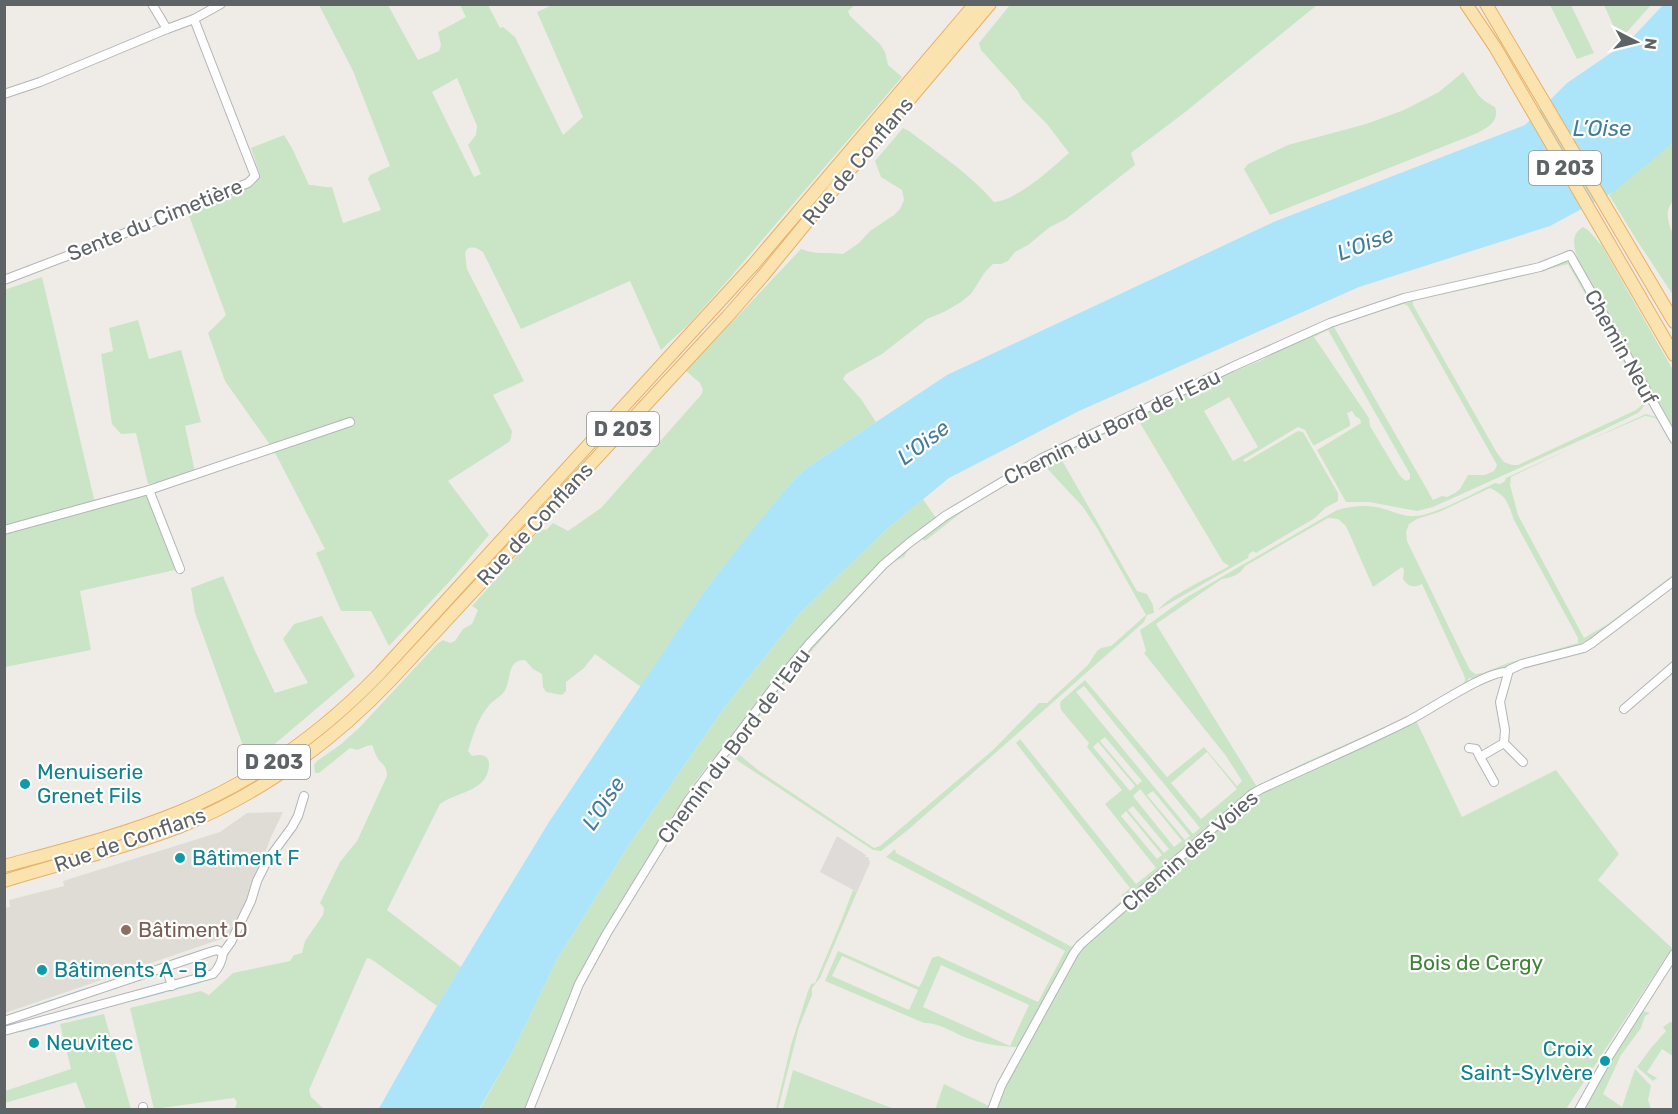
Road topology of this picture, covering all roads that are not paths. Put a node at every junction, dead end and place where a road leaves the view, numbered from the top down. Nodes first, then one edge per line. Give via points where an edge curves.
1 (152, 4) edge
2 (221, 4) edge
3 (975, 4) edge
4 (990, 4) edge
5 (1466, 4) edge
6 (1486, 4) edge
7 (194, 19) junction
8 (167, 29) junction
9 (4, 94) edge
10 (1570, 255) joint
11 (4, 280) edge
12 (1674, 322) edge
13 (1674, 355) edge
14 (350, 422) dead end
15 (1674, 439) edge
16 (149, 490) junction
17 (4, 530) edge
18 (180, 569) dead end
19 (1674, 581) edge
20 (1674, 666) edge
21 (1507, 672) junction
22 (1624, 709) dead end
23 (1504, 743) junction
24 (1469, 748) dead end
25 (1480, 757) junction
26 (1523, 762) dead end
27 (1494, 782) dead end
28 (304, 796) dead end
29 (4, 866) edge
30 (4, 881) edge
31 (223, 952) junction
32 (1674, 954) edge
33 (166, 966) junction
34 (172, 986) junction
35 (4, 1021) edge
36 (4, 1031) edge
37 (530, 1110) edge
38 (992, 1110) edge
39 (1579, 1110) edge

1 - 8 street
2 - 7 street
3 - 29 main road, Rue de Conflans / D 203 via 722,300 347,705 281,757 207,799 122,832
4 - 30 main road, Rue de Conflans / D 203 via 728,317 392,680 347,723 286,770 206,815 141,840
5 - 13 main road, D 203 via 1495,47
6 - 12 main road
7 - 8 street
7 - 11 street, Sente du Cimetière via 255,176 248,183
8 - 9 street
10 - 15 street, Chemin Neuf
10 - 37 street, Chemin du Bord de l'Eau via 1540,267 1404,298 1330,322 1042,458 945,516 909,543 815,637 688,801 579,984
14 - 16 street
16 - 17 street
16 - 18 street
19 - 21 street, Chemin des Voies via 1584,648 1521,664
20 - 22 street
21 - 23 street via 1500,702
21 - 38 street, Chemin des Voies via 1500,672 1411,720 1252,795 1080,945 1000,1086
23 - 25 street
23 - 26 street
24 - 25 street via 1476,749
25 - 27 street
28 - 31 street via 298,816 267,861 251,901
31 - 33 street via 217,950
31 - 34 street via 213,974
32 - 39 street
33 - 34 street
33 - 35 street
34 - 36 street

